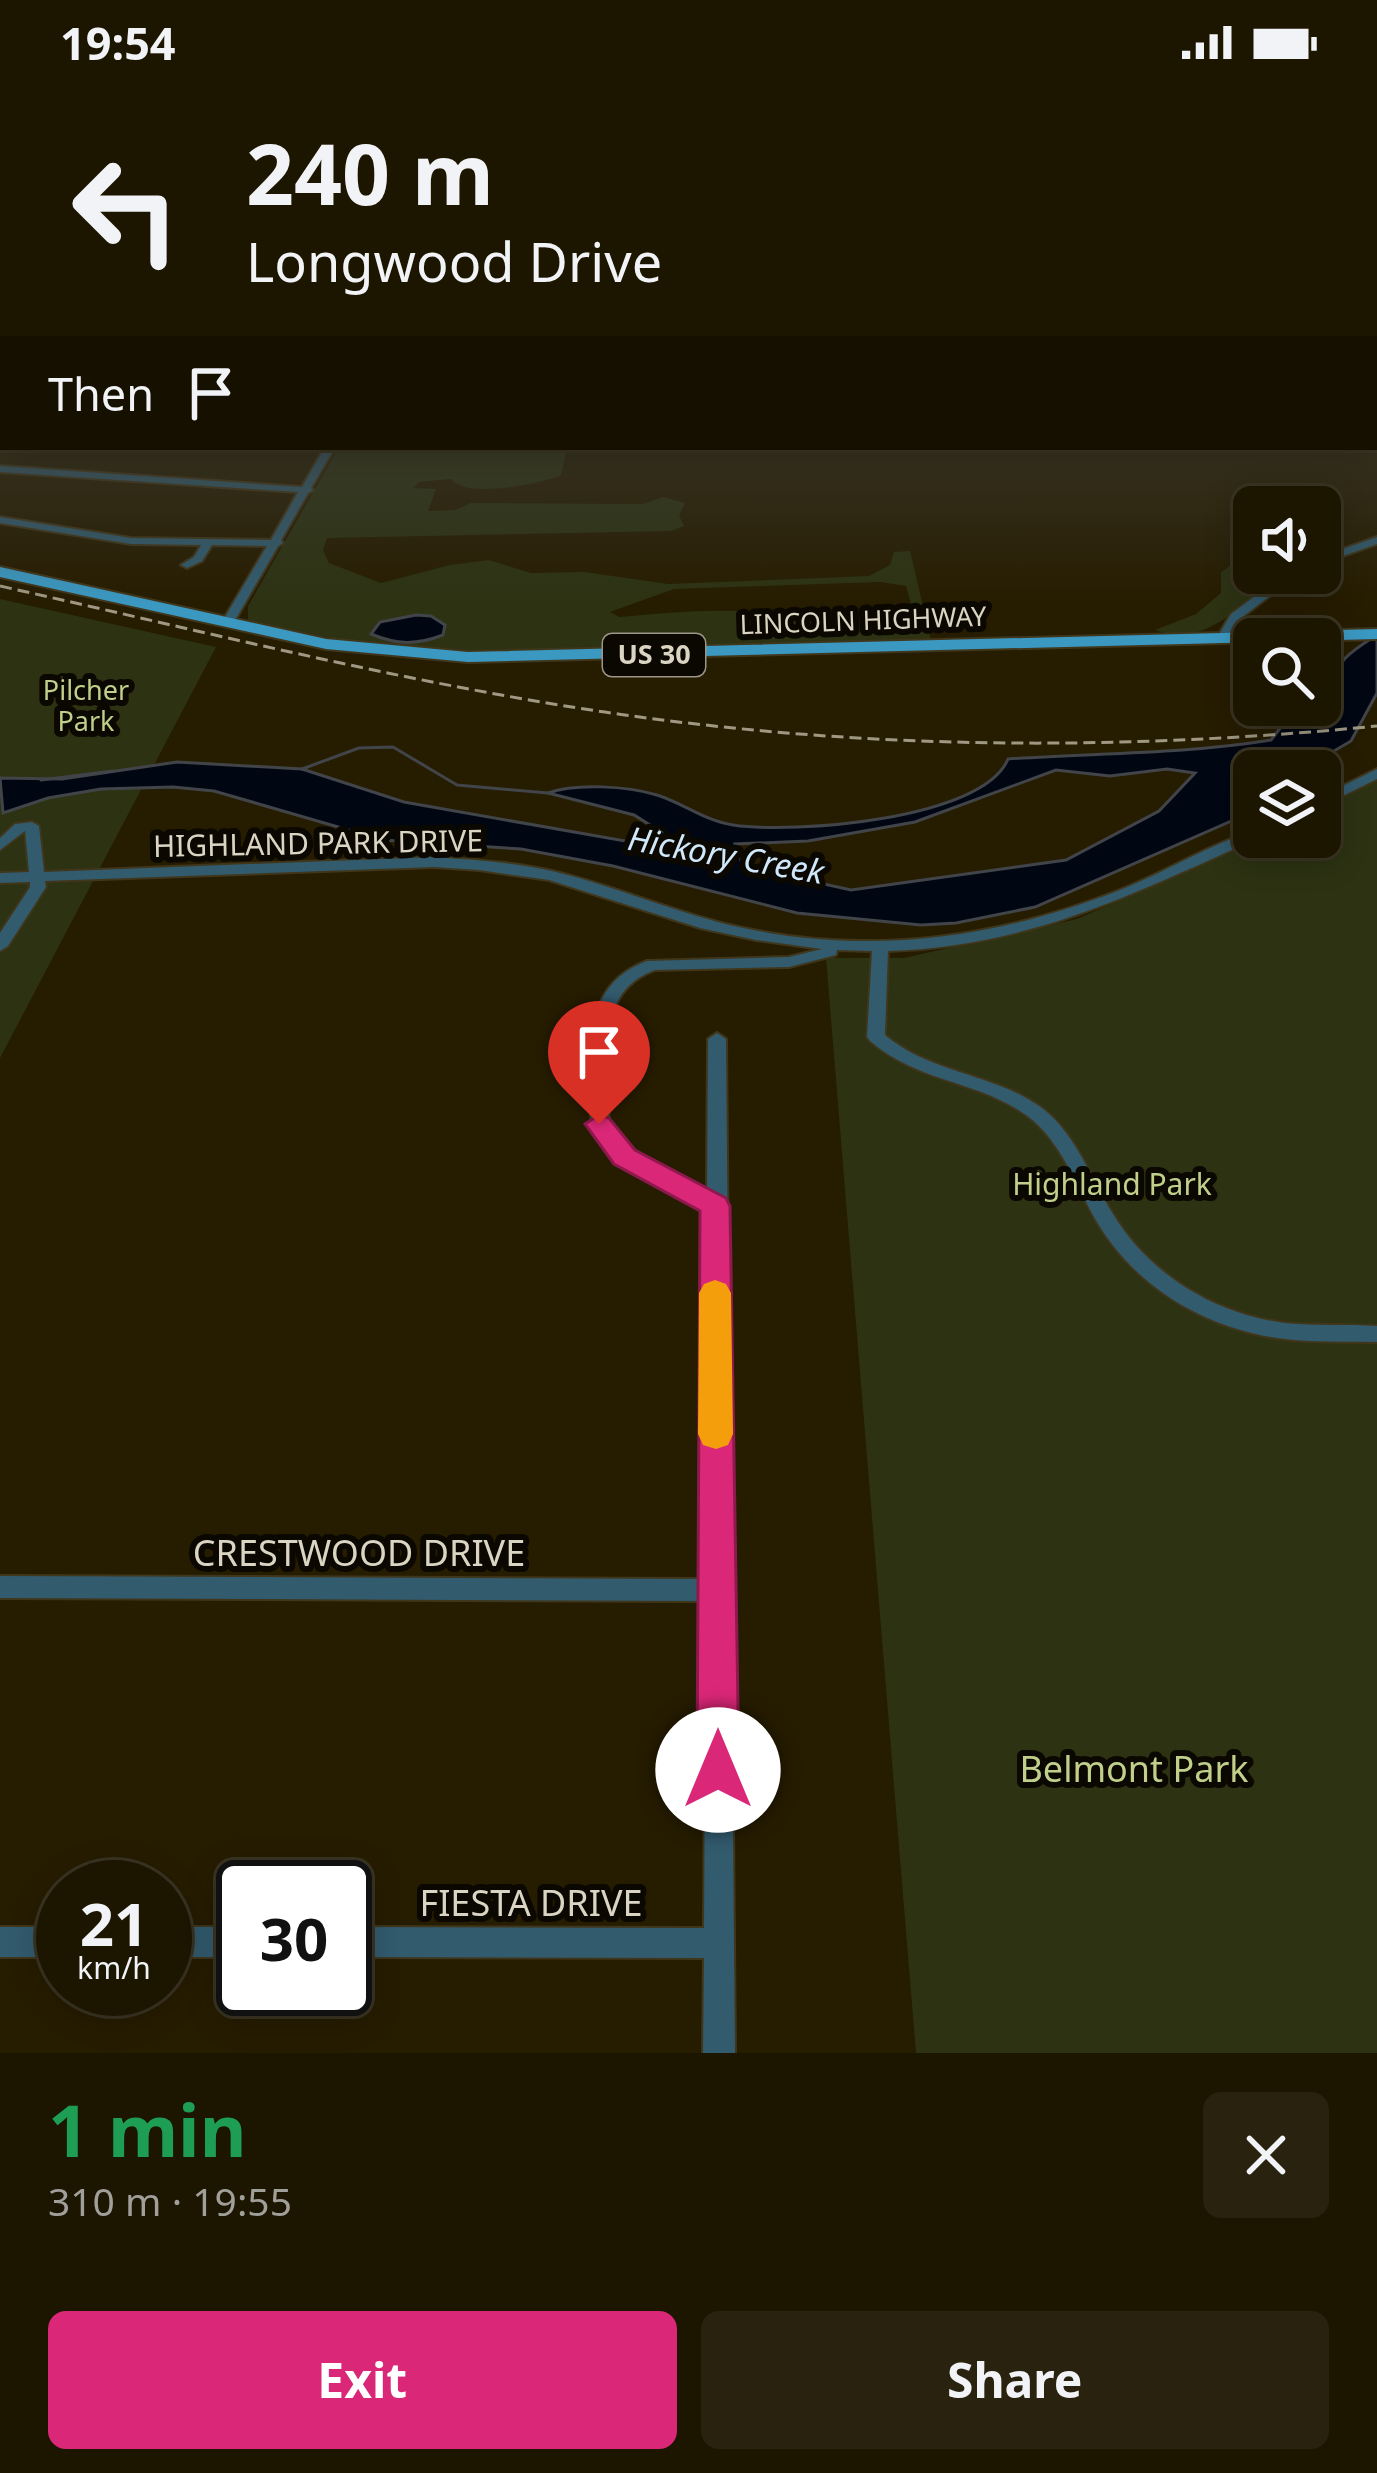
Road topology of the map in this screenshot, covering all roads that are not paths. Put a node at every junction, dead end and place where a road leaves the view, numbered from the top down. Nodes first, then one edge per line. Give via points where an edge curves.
1 (328, 450) edge
2 (0, 469) edge
3 (308, 490) junction
4 (0, 520) edge
5 (1377, 540) edge
6 (208, 543) junction
7 (278, 544) junction
8 (1341, 553) edge
9 (187, 565) dead end
10 (0, 572) edge
11 (1266, 594) edge
12 (228, 622) junction
13 (1377, 634) edge
14 (1224, 636) junction
15 (1377, 773) edge
16 (1341, 792) edge
17 (1233, 844) edge
18 (0, 846) edge
19 (0, 878) edge
20 (37, 879) junction
21 (0, 946) edge
22 (841, 949) junction
23 (880, 950) junction
24 (716, 1039) dead end
25 (715, 1206) junction
26 (1377, 1334) edge
27 (0, 1587) edge
28 (717, 1590) junction
29 (0, 1942) edge
30 (36, 1942) edge
31 (372, 1942) edge
32 (717, 1942) junction
33 (718, 2053) edge

1 - 3 street
2 - 3 street
3 - 7 street
4 - 6 street via 131,542
5 - 8 street
6 - 7 street
6 - 9 street
7 - 12 street
10 - 12 main road, LINCOLN HIGHWAY / US 30
11 - 14 street
12 - 14 main road, LINCOLN HIGHWAY / US 30 via 326,644 468,657
13 - 14 main road, LINCOLN HIGHWAY / US 30
15 - 16 street
17 - 23 street, HIGHLAND PARK DRIVE via 1079,910
18 - 20 street via 20,826 32,826
19 - 20 street, HIGHLAND PARK DRIVE
20 - 21 street
20 - 22 street, HIGHLAND PARK DRIVE via 491,865 553,876 701,924
22 - 23 street, HIGHLAND PARK DRIVE
22 - 25 street via 789,962 653,965 632,973 611,996 600,1024 599,1124 625,1157
23 - 26 street via 876,1037 891,1053 1034,1112 1076,1161 1130,1257 1233,1320 1283,1331
24 - 25 street
25 - 28 street
27 - 28 street, CRESTWOOD DRIVE
28 - 32 street
29 - 30 street
31 - 32 street, FIESTA DRIVE
32 - 33 street

